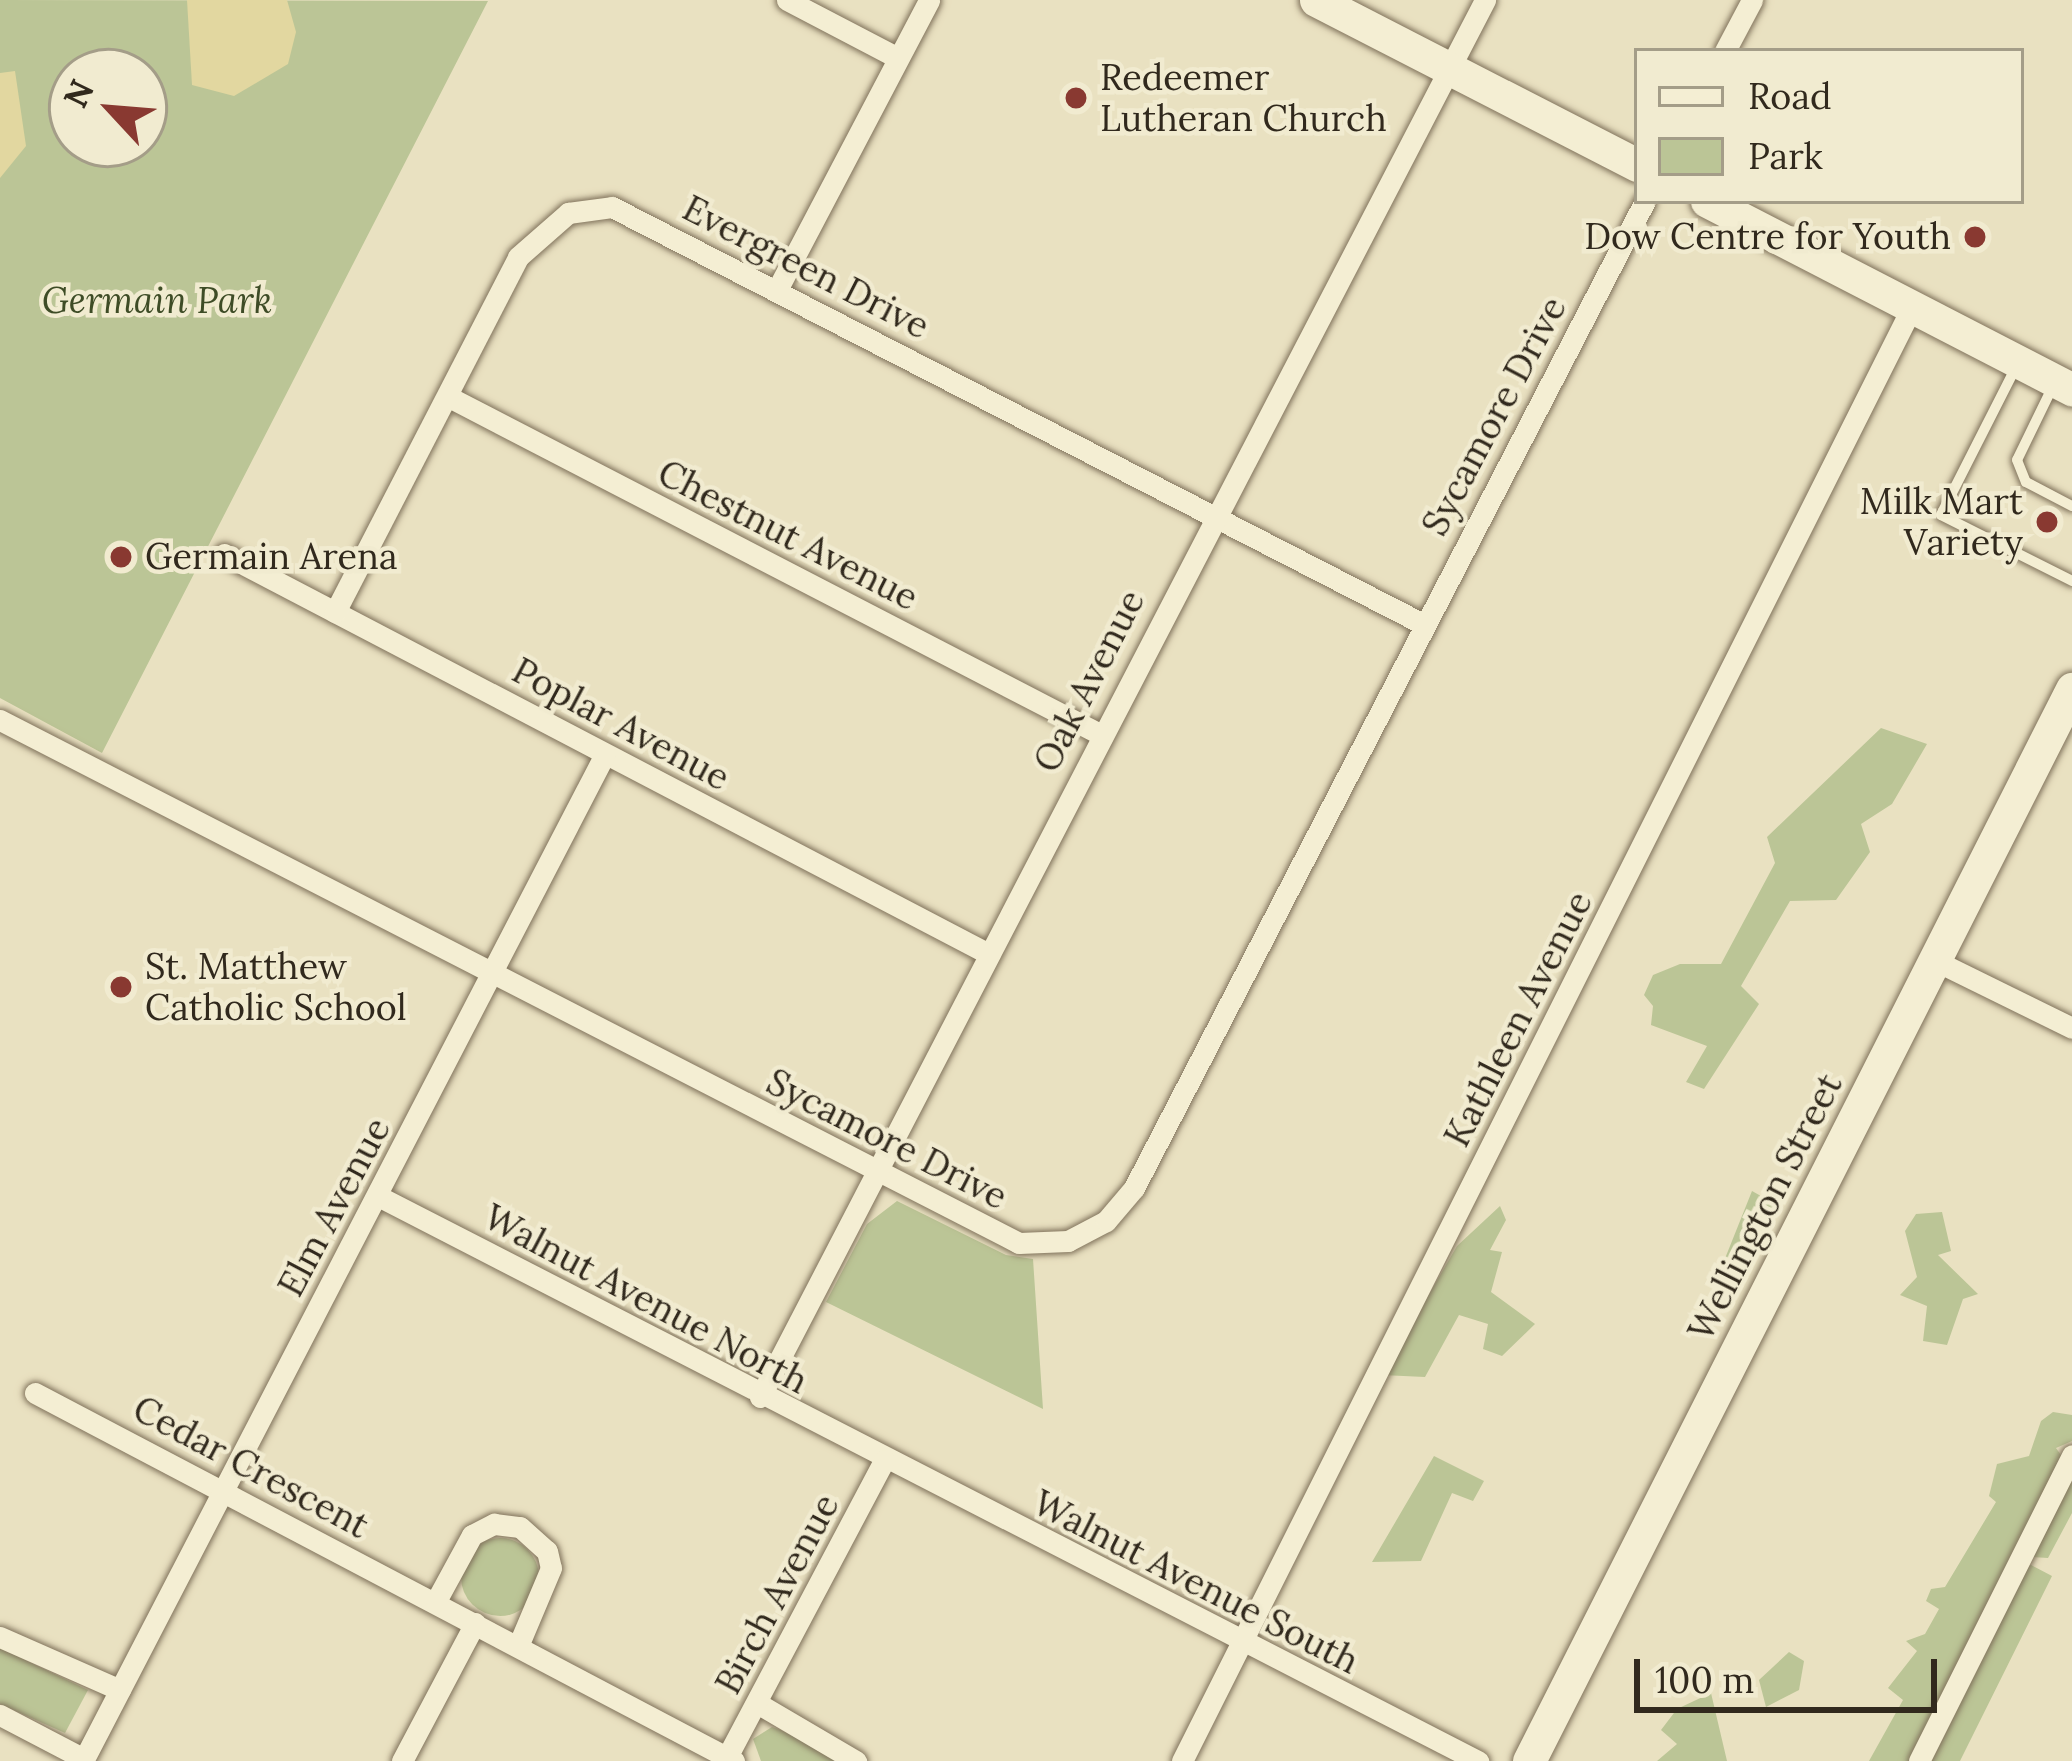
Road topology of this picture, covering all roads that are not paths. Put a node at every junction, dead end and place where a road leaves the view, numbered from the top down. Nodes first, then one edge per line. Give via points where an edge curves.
1 (787, 0) edge
2 (929, 0) edge
3 (1316, 0) edge
4 (1485, 0) edge
5 (1752, 0) edge
6 (1727, 48) edge
7 (898, 58) junction
8 (1448, 69) junction
9 (1634, 163) edge
10 (1643, 204) edge
11 (1713, 204) edge
12 (778, 288) junction
13 (1912, 307) junction
14 (2019, 362) junction
15 (2064, 385) edge
16 (446, 396) junction
17 (2072, 506) edge
18 (1214, 512) junction
19 (224, 554) dead end
20 (2072, 581) edge
21 (335, 612) junction
22 (1423, 624) junction
23 (2072, 689) edge
24 (0, 720) edge
25 (1098, 733) junction
26 (605, 754) junction
27 (987, 952) junction
28 (1934, 960) junction
29 (492, 971) junction
30 (2072, 1028) edge
31 (875, 1171) junction
32 (378, 1196) junction
33 (35, 1393) dead end
34 (760, 1397) junction
35 (2072, 1455) edge
36 (884, 1460) junction
37 (223, 1488) junction
38 (436, 1601) junction
39 (475, 1623) junction
40 (0, 1637) edge
41 (1241, 1642) junction
42 (518, 1646) junction
43 (120, 1690) junction
44 (757, 1703) junction
45 (0, 1715) edge
46 (731, 1759) edge
47 (83, 1760) edge
48 (402, 1761) edge
49 (856, 1761) edge
50 (1182, 1761) edge
51 (1478, 1761) edge
52 (1529, 1761) edge
53 (1919, 1761) edge

1 - 7 street
2 - 7 street
3 - 8 main road
4 - 8 street, Oak Avenue
5 - 6 street
7 - 12 street
8 - 9 main road
8 - 18 street, Oak Avenue
10 - 22 street, Sycamore Drive
11 - 13 main road
12 - 16 street, Evergreen Drive via 612,207 568,213 518,256
12 - 18 street, Evergreen Drive
13 - 14 main road
13 - 41 street, Kathleen Avenue
14 - 15 main road
14 - 20 lane via 1941,515
15 - 17 lane via 2017,460 2026,482
16 - 21 street, Evergreen Drive
16 - 25 street, Chestnut Avenue
18 - 22 street, Evergreen Drive
18 - 25 street, Oak Avenue
19 - 21 street, Poplar Avenue
21 - 26 street, Poplar Avenue
22 - 31 street, Sycamore Drive via 1134,1188 1106,1221 1068,1241 1019,1243
23 - 28 main road, Wellington Street
24 - 29 street, Sycamore Drive
25 - 27 street, Oak Avenue
26 - 27 street, Poplar Avenue
26 - 29 street, Elm Avenue
27 - 31 street, Oak Avenue
28 - 30 street
28 - 52 main road, Wellington Street
29 - 31 street, Sycamore Drive
29 - 32 street, Elm Avenue
31 - 34 street, Oak Avenue
32 - 34 street, Walnut Avenue North
32 - 37 street, Elm Avenue
33 - 37 street, Cedar Crescent
34 - 36 street, Walnut Avenue North
35 - 53 street
36 - 41 street, Walnut Avenue South
36 - 44 street, Birch Avenue
37 - 38 street, Cedar Crescent
37 - 43 street, Elm Avenue
38 - 39 street, Cedar Crescent
38 - 42 street via 472,1535 494,1524 520,1527 547,1551 551,1568
39 - 42 street, Cedar Crescent
39 - 48 street
40 - 43 street
41 - 50 street, Kathleen Avenue
41 - 51 street, Walnut Avenue South
42 - 46 street, Cedar Crescent
43 - 47 street, Elm Avenue
44 - 46 street, Birch Avenue
44 - 49 street
45 - 47 street, Elm Avenue

